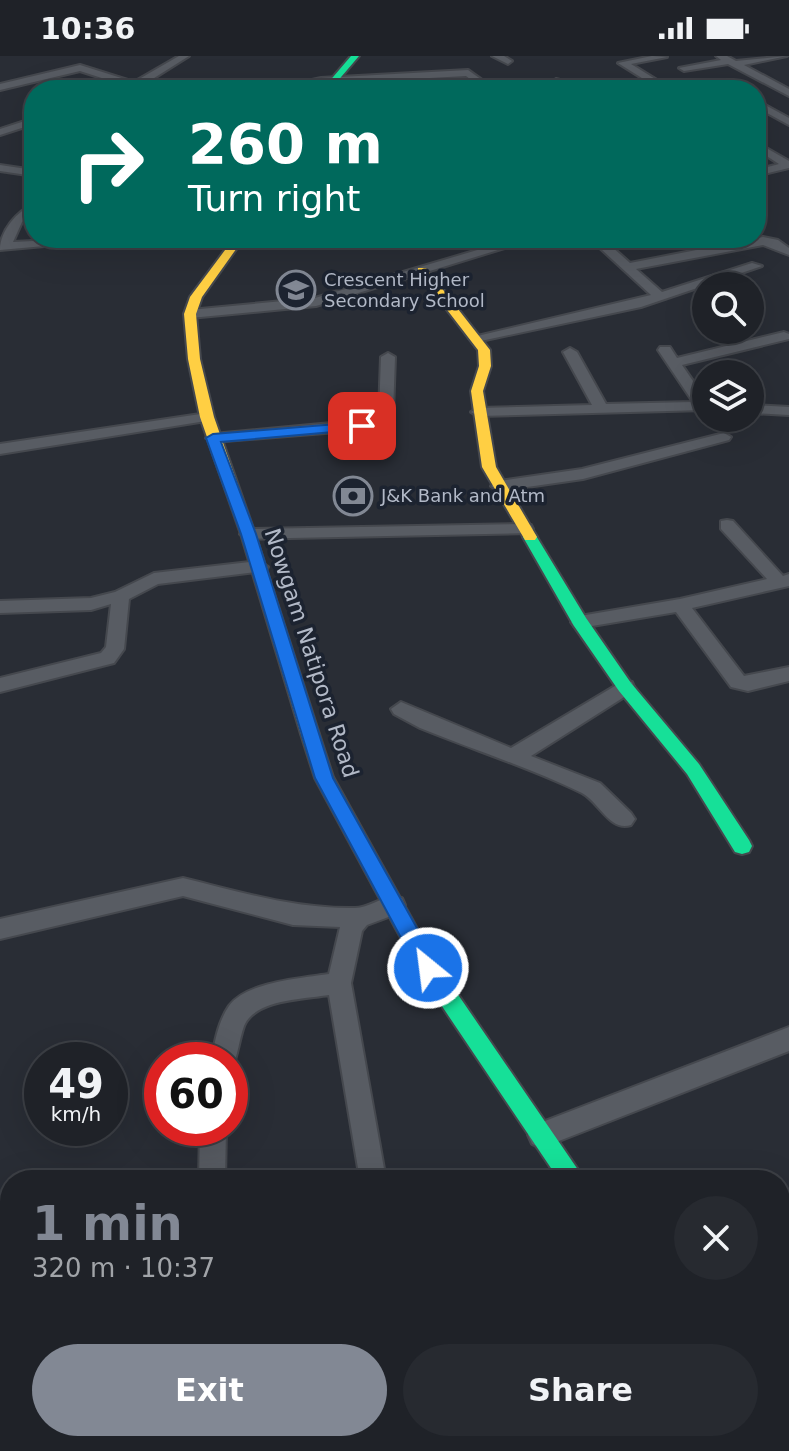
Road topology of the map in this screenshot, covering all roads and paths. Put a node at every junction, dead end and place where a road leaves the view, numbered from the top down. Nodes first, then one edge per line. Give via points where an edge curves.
1 (185, 56) edge
2 (355, 56) edge
3 (496, 56) edge
4 (720, 56) edge
5 (783, 56) edge
6 (663, 57) edge
7 (508, 61) dead end
8 (733, 63) junction
9 (684, 68) dead end
10 (789, 79) edge
11 (29, 80) edge
12 (120, 80) edge
13 (144, 80) edge
14 (334, 80) edge
15 (422, 80) edge
16 (479, 80) edge
17 (651, 80) edge
18 (764, 80) edge
19 (24, 81) edge
20 (768, 82) joint
21 (0, 87) edge
22 (789, 93) edge
23 (766, 109) edge
24 (789, 122) edge
25 (24, 124) edge
26 (0, 132) edge
27 (766, 151) edge
28 (788, 165) edge
29 (0, 168) edge
30 (766, 170) edge
31 (24, 172) edge
32 (24, 215) edge
33 (766, 241) edge
34 (24, 244) edge
35 (3, 246) edge
36 (232, 248) edge
37 (497, 248) edge
38 (606, 248) edge
39 (726, 248) edge
40 (787, 252) dead end
41 (756, 266) dead end
42 (627, 267) junction
43 (422, 270) junction
44 (659, 296) junction
45 (190, 314) junction
46 (784, 336) dead end
47 (476, 338) junction
48 (665, 350) dead end
49 (570, 352) dead end
50 (388, 357) dead end
51 (673, 363) junction
52 (692, 389) edge
53 (692, 406) edge
54 (600, 407) junction
55 (764, 410) edge
56 (789, 411) edge
57 (478, 412) junction
58 (207, 417) junction
59 (724, 437) dead end
60 (213, 438) junction
61 (0, 449) edge
62 (499, 486) junction
63 (727, 525) dead end
64 (525, 529) junction
65 (248, 534) junction
66 (259, 567) junction
67 (784, 581) edge
68 (121, 596) junction
69 (680, 605) junction
70 (0, 607) edge
71 (580, 622) junction
72 (789, 674) edge
73 (0, 685) edge
74 (625, 687) junction
75 (401, 709) dead end
76 (515, 756) junction
77 (624, 819) dead end
78 (742, 846) dead end
79 (394, 905) junction
80 (359, 918) junction
81 (0, 929) edge
82 (339, 983) junction
83 (789, 1039) edge
84 (229, 1042) edge
85 (541, 1135) junction
86 (213, 1146) edge
87 (212, 1170) edge
88 (371, 1170) edge
89 (566, 1170) edge

1 - 13 street
2 - 14 main road
3 - 7 street
4 - 8 street
5 - 8 street
6 - 17 street via 622,63
8 - 9 street
8 - 18 street
10 - 20 street
11 - 12 street via 80,68
15 - 16 street via 470,73
19 - 21 street
20 - 22 street
23 - 24 street
25 - 26 street
27 - 28 street
28 - 30 street
29 - 31 street
32 - 35 street
33 - 40 street
34 - 35 street
36 - 45 main road via 196,297
37 - 43 street
38 - 42 street
39 - 42 street
41 - 44 street
42 - 44 street
43 - 45 street via 316,302
43 - 47 main road
44 - 47 street
45 - 58 main road, Nowgam Natipora Road
46 - 51 street
47 - 57 main road via 486,358 477,391
48 - 51 street
49 - 54 street
50 - 60 street via 386,413 379,422
51 - 52 street
53 - 54 street
54 - 57 street
55 - 56 street
57 - 62 main road via 489,467
58 - 60 main road, Nowgam Natipora Road
58 - 61 street
59 - 62 street via 595,472
60 - 65 main road, Nowgam Natipora Road
62 - 64 main road
63 - 67 street
64 - 65 street
64 - 71 main road
65 - 66 main road, Nowgam Natipora Road
66 - 68 street via 154,579
66 - 79 main road, Nowgam Natipora Road via 324,778
67 - 69 street
68 - 70 street via 91,604
68 - 73 street via 115,649 107,658
69 - 71 street
69 - 72 street via 738,682
71 - 74 main road
74 - 76 street
74 - 78 main road via 693,769
75 - 76 street
76 - 77 street via 593,789
79 - 80 street
79 - 85 main road, Nowgam Natipora Road via 428,968
80 - 81 street via 293,915 183,887
80 - 82 street via 345,945
82 - 84 street via 247,1006 238,1013
82 - 88 street
83 - 85 street
85 - 89 main road, Nowgam Natipora Road
86 - 87 street

